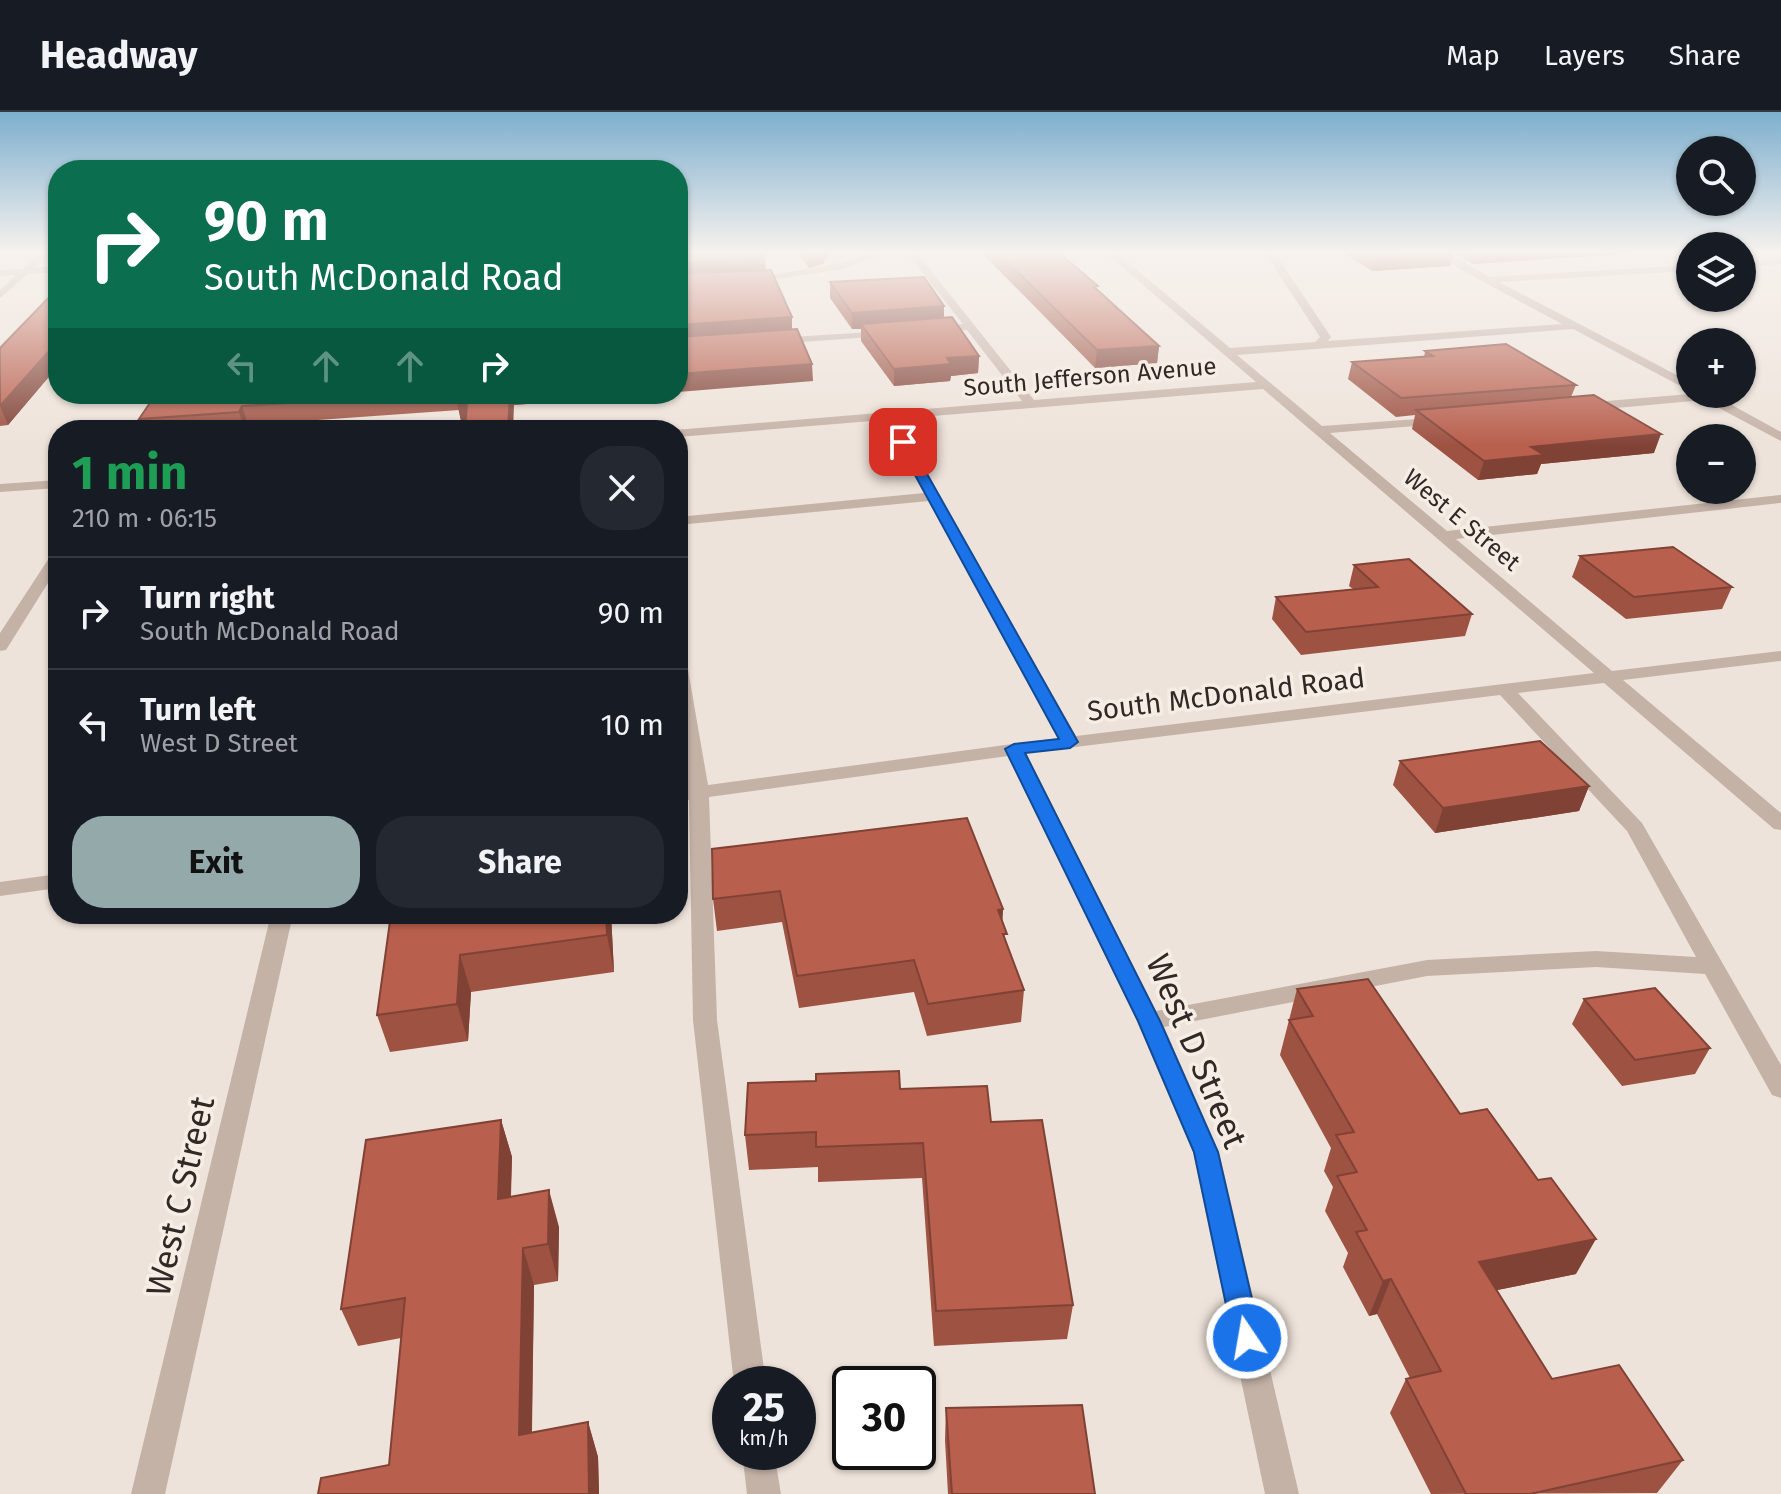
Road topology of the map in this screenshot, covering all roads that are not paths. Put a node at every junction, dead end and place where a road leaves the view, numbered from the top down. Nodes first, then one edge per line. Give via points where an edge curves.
1 (963, 317) edge
2 (1187, 317) edge
3 (1313, 317) edge
4 (1560, 317) edge
5 (1576, 326) junction
6 (970, 327) junction
7 (924, 330) edge
8 (893, 332) edge
9 (755, 342) edge
10 (1318, 345) junction
11 (1227, 352) junction
12 (1676, 380) edge
13 (1266, 385) junction
14 (1676, 398) edge
15 (1031, 404) junction
16 (1728, 408) edge
17 (1567, 409) edge
18 (888, 415) junction
19 (1459, 418) edge
20 (1320, 430) junction
21 (688, 432) edge
22 (1781, 437) edge
23 (48, 485) edge
24 (0, 488) edge
25 (933, 496) junction
26 (1781, 499) edge
27 (688, 520) edge
28 (1444, 536) junction
29 (48, 571) edge
30 (0, 646) edge
31 (1781, 656) edge
32 (1608, 677) junction
33 (1505, 690) junction
34 (1070, 742) junction
35 (1014, 749) junction
36 (688, 793) edge
37 (1781, 824) edge
38 (48, 882) edge
39 (0, 889) edge
40 (280, 924) edge
41 (1711, 966) junction
42 (1149, 1021) junction
43 (1781, 1088) edge
44 (748, 1366) edge
45 (761, 1470) edge
46 (148, 1494) edge
47 (764, 1494) edge
48 (1282, 1494) edge

1 - 6 street
2 - 11 street, West E Street
3 - 10 street via 1326,337
4 - 5 street
5 - 10 street
5 - 12 street
6 - 7 street
6 - 15 street
8 - 9 street
10 - 11 street
11 - 13 street, West E Street
13 - 15 street, South Jefferson Avenue
13 - 20 street, West E Street
14 - 17 street
15 - 18 street, South Jefferson Avenue
16 - 22 street
18 - 21 street, South Jefferson Avenue
18 - 25 street
19 - 20 street
20 - 28 street, West E Street
23 - 24 street
25 - 27 street
25 - 34 street
26 - 28 street
28 - 32 street, West E Street
29 - 30 street
31 - 32 street, South McDonald Road
32 - 33 street, South McDonald Road
32 - 37 street, West E Street
33 - 34 street, South McDonald Road
33 - 41 street via 1635,828
34 - 35 street, South McDonald Road
35 - 36 street, South McDonald Road
35 - 42 street, West D Street
36 - 44 street via 705,1020
38 - 39 street
40 - 46 street, West C Street
41 - 42 street via 1596,959 1427,968
41 - 43 street
42 - 48 street, West D Street via 1206,1152
45 - 47 street

